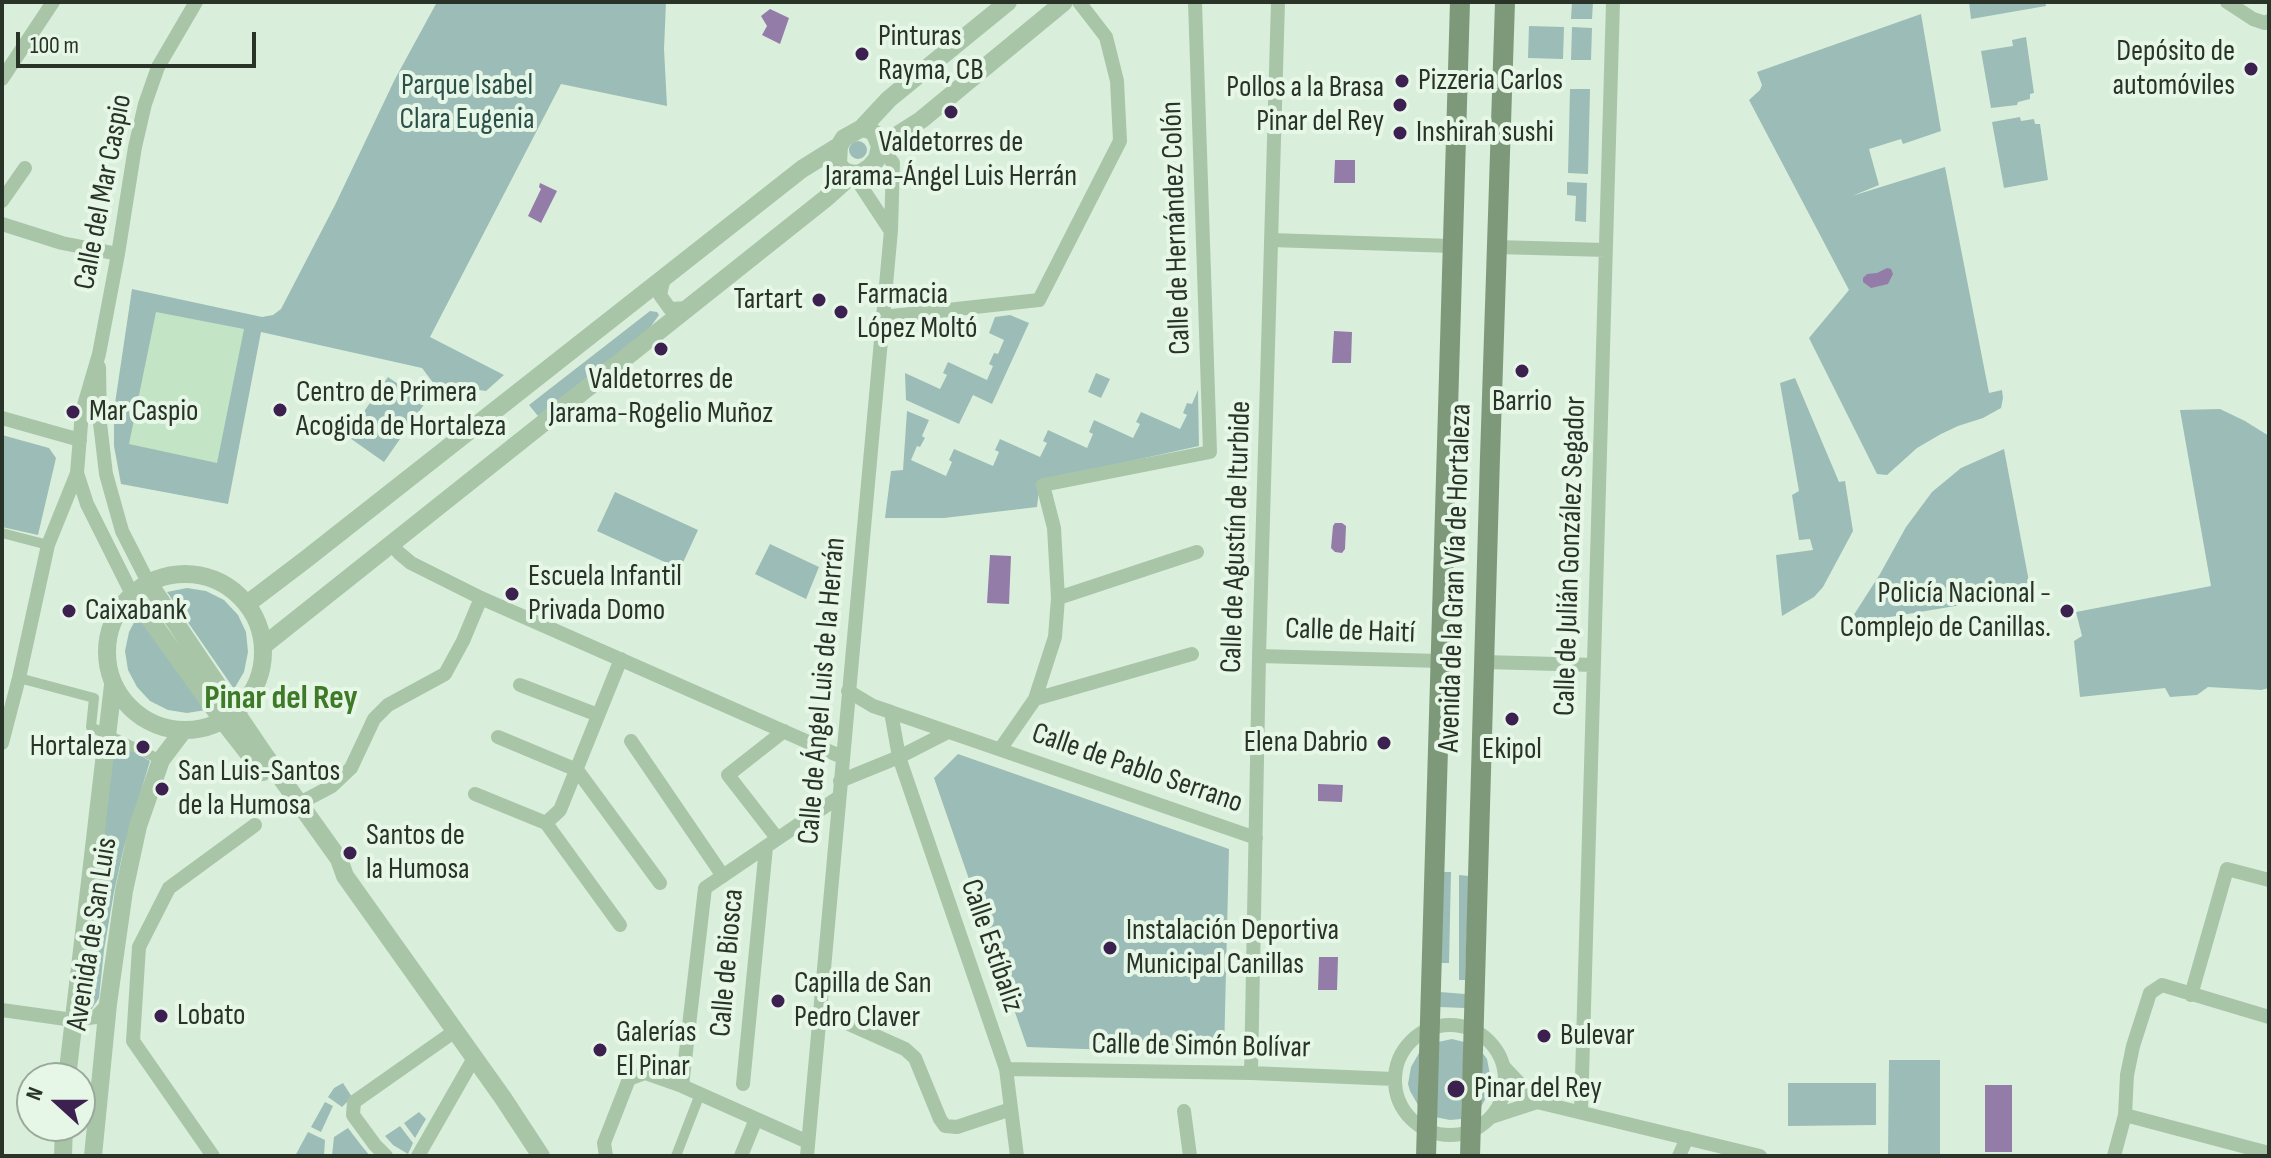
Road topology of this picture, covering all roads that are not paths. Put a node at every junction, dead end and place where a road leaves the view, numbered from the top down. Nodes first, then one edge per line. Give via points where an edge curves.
1 (53, 2) edge
2 (196, 2) edge
3 (1008, 2) edge
4 (1064, 2) edge
5 (1079, 2) edge
6 (1195, 2) edge
7 (1278, 2) edge
8 (1460, 2) edge
9 (1505, 2) edge
10 (1613, 2) edge
11 (2227, 2) edge
12 (2269, 21) edge
13 (2, 79) edge
14 (862, 128) junction
15 (839, 146) junction
16 (880, 146) junction
17 (25, 168) dead end
18 (853, 174) junction
19 (2, 201) edge
20 (2, 224) edge
21 (891, 230) junction
22 (1271, 240) junction
23 (1452, 246) junction
24 (1496, 247) junction
25 (1606, 250) junction
26 (118, 254) junction
27 (664, 277) junction
28 (688, 308) junction
29 (883, 317) junction
30 (99, 354) junction
31 (2, 418) edge
32 (80, 440) junction
33 (1210, 452) joint
34 (77, 473) junction
35 (2, 533) edge
36 (392, 544) junction
37 (48, 545) junction
38 (1197, 552) dead end
39 (148, 582) junction
40 (132, 594) junction
41 (481, 598) junction
42 (1058, 598) junction
43 (247, 604) junction
44 (263, 646) junction
45 (1192, 654) dead end
46 (1259, 656) junction
47 (621, 659) junction
48 (1440, 661) junction
49 (1484, 662) junction
50 (1594, 665) junction
51 (19, 678) junction
52 (113, 685) junction
53 (520, 685) dead end
54 (848, 691) junction
55 (1035, 699) junction
56 (7, 703) edge
57 (891, 712) junction
58 (598, 715) junction
59 (230, 716) junction
60 (183, 731) junction
61 (784, 731) junction
62 (948, 732) junction
63 (107, 733) junction
64 (498, 737) dead end
65 (631, 741) dead end
66 (2, 743) edge
67 (1001, 748) junction
68 (842, 757) junction
69 (899, 757) junction
70 (161, 760) junction
71 (577, 770) junction
72 (840, 781) junction
73 (475, 794) dead end
74 (839, 797) junction
75 (300, 803) junction
76 (546, 823) junction
77 (255, 825) dead end
78 (1256, 838) junction
79 (772, 842) junction
80 (345, 876) junction
81 (723, 876) junction
82 (2269, 880) edge
83 (660, 883) dead end
84 (119, 924) junction
85 (620, 925) dead end
86 (145, 936) junction
87 (2191, 995) junction
88 (108, 1004) junction
89 (2, 1010) edge
90 (820, 1011) junction
91 (2269, 1017) edge
92 (73, 1020) junction
93 (1430, 1028) junction
94 (1473, 1030) junction
95 (455, 1031) junction
96 (474, 1058) junction
97 (69, 1062) edge
98 (1505, 1068) junction
99 (1006, 1069) junction
100 (1251, 1073) junction
101 (1394, 1079) junction
102 (743, 1084) dead end
103 (682, 1086) junction
104 (700, 1094) junction
105 (1537, 1102) junction
106 (1011, 1109) junction
107 (1184, 1111) dead end
108 (1581, 1112) junction
109 (2125, 1115) junction
110 (1491, 1117) junction
111 (756, 1119) junction
112 (1426, 1130) junction
113 (1471, 1132) junction
114 (1687, 1138) junction
115 (807, 1149) edge
116 (533, 1152) edge
117 (2269, 1153) edge
118 (93, 1156) edge
119 (213, 1156) edge
120 (386, 1156) edge
121 (418, 1156) edge
122 (606, 1156) edge
123 (676, 1156) edge
124 (741, 1156) edge
125 (1017, 1156) edge
126 (1190, 1156) edge
127 (1426, 1156) edge
128 (1470, 1156) edge
129 (1679, 1156) edge
130 (1760, 1156) edge
131 (2114, 1156) edge

1 - 13 street
2 - 26 street, Calle del Mar Caspio via 158,67 145,104
3 - 14 street via 889,99
4 - 16 street via 921,120
5 - 29 street via 1106,37 1117,81 1120,141 1039,300
6 - 33 street, Calle de Hernández Colón
7 - 22 street, Calle de Agustín de Iturbide
8 - 23 main road, Avenida de la Gran Vía de Hortaleza
9 - 24 main road, Avenida de la Gran Vía de Hortaleza
10 - 25 street, Calle de Julián González Segador
11 - 12 street via 2253,19
14 - 15 street
14 - 16 street via 875,134
15 - 18 street via 838,164
15 - 27 street
16 - 18 street via 870,167
16 - 21 street, Calle de Ángel Luis de la Herrán via 893,163
17 - 19 street
18 - 21 street
18 - 28 street
20 - 26 street
21 - 29 street, Calle de Ángel Luis de la Herrán
22 - 23 street
22 - 46 street, Calle de Agustín de Iturbide
23 - 48 main road, Avenida de la Gran Vía de Hortaleza
24 - 25 street
24 - 49 main road, Avenida de la Gran Vía de Hortaleza
25 - 50 street, Calle de Julián González Segador
26 - 30 street, Calle del Mar Caspio
27 - 28 street via 660,295 670,309
27 - 43 street
28 - 36 street
29 - 54 street, Calle de Ángel Luis de la Herrán
30 - 32 street, Calle del Mar Caspio via 82,412
30 - 39 street, Calle del Mar Caspio via 106,474 122,531
31 - 32 street
32 - 34 street, Calle del Mar Caspio
33 - 42 street, Calle de Pablo Serrano via 1043,485 1054,528
34 - 37 street
34 - 40 street, Calle del Mar Caspio
35 - 37 street
36 - 41 street via 411,563
36 - 44 street
37 - 51 street
38 - 42 street
39 - 40 street
39 - 43 street via 190,573 231,588
39 - 59 street
40 - 52 street, Avenida de San Luis via 112,620 106,653
40 - 59 street
41 - 47 street
41 - 75 street via 445,674 388,705 374,719 351,768 332,786
42 - 55 street, Calle de Pablo Serrano via 1055,637
43 - 44 street
44 - 59 street via 252,692
45 - 55 street, Calle de Pablo Serrano
46 - 48 street, Calle de Haití
46 - 78 street, Calle de Agustín de Iturbide
47 - 58 street
47 - 61 street
48 - 93 main road, Avenida de la Gran Vía de Hortaleza
49 - 50 street
49 - 94 main road, Avenida de la Gran Vía de Hortaleza
50 - 108 street, Calle de Julián González Segador
51 - 56 street
51 - 63 street via 94,698 91,727
52 - 60 street via 141,717
52 - 63 street, Avenida de San Luis
53 - 58 street
54 - 57 street, Calle de Pablo Serrano
54 - 68 street, Calle de Ángel Luis de la Herrán
55 - 67 street, Calle de Pablo Serrano
56 - 66 street
57 - 62 street, Calle de Pablo Serrano
57 - 69 street, Calle Estíbaliz
58 - 71 street
59 - 60 street
59 - 75 street
59 - 80 street via 255,761 330,866
60 - 70 street, Avenida de San Luis
61 - 68 street
61 - 79 street via 728,775
62 - 67 street, Calle de Pablo Serrano
62 - 69 street
63 - 70 street
63 - 92 street, Avenida de San Luis
64 - 71 street
65 - 81 street, Calle de Biosca
67 - 78 street, Calle de Pablo Serrano
68 - 72 street, Calle de Ángel Luis de la Herrán
69 - 72 street
69 - 99 street, Calle Estíbaliz
70 - 84 street, Avenida de San Luis via 138,826
71 - 76 street via 560,810
71 - 83 street
72 - 74 street, Calle de Ángel Luis de la Herrán
73 - 76 street
74 - 79 street, Calle de Biosca
74 - 90 street, Calle de Ángel Luis de la Herrán
75 - 80 street
76 - 85 street
77 - 86 street via 169,888
78 - 100 street, Calle de Agustín de Iturbide
79 - 81 street, Calle de Biosca
79 - 102 street, Calle de Biosca
80 - 95 street
81 - 103 street, Calle de Biosca via 705,888
82 - 87 street via 2227,869
84 - 86 street
84 - 88 street, Avenida de San Luis
86 - 119 street via 139,947 133,1041
87 - 91 street
87 - 109 street via 2162,985 2150,993 2127,1075
88 - 92 street via 96,1017
88 - 118 street, Avenida de San Luis
89 - 92 street
90 - 106 street via 915,1058 945,1126
90 - 115 street, Calle de Ángel Luis de la Herrán
92 - 97 street, Avenida de San Luis
93 - 94 street
93 - 101 street via 1404,1048
93 - 112 main road, Avenida de la Gran Vía de Hortaleza
94 - 98 street via 1493,1047
94 - 113 main road, Avenida de la Gran Vía de Hortaleza
95 - 96 street
95 - 120 street via 354,1102 353,1115
96 - 116 street
96 - 121 street
98 - 105 street
98 - 110 street via 1503,1099
99 - 100 street, Calle de Simón Bolívar
99 - 106 street, Calle Estíbaliz
100 - 101 street, Calle de Simón Bolívar
101 - 112 street via 1400,1105
103 - 104 street
103 - 122 street via 645,1073 629,1079 604,1143
104 - 111 street
104 - 123 street
105 - 108 street
105 - 110 street
106 - 125 street, Calle Estíbaliz
107 - 126 street
108 - 114 street
109 - 117 street
109 - 131 street
110 - 113 street
111 - 115 street
111 - 124 street
112 - 113 street
112 - 127 main road, Avenida de la Gran Vía de Hortaleza
113 - 128 main road, Avenida de la Gran Vía de Hortaleza
114 - 129 street
114 - 130 street

